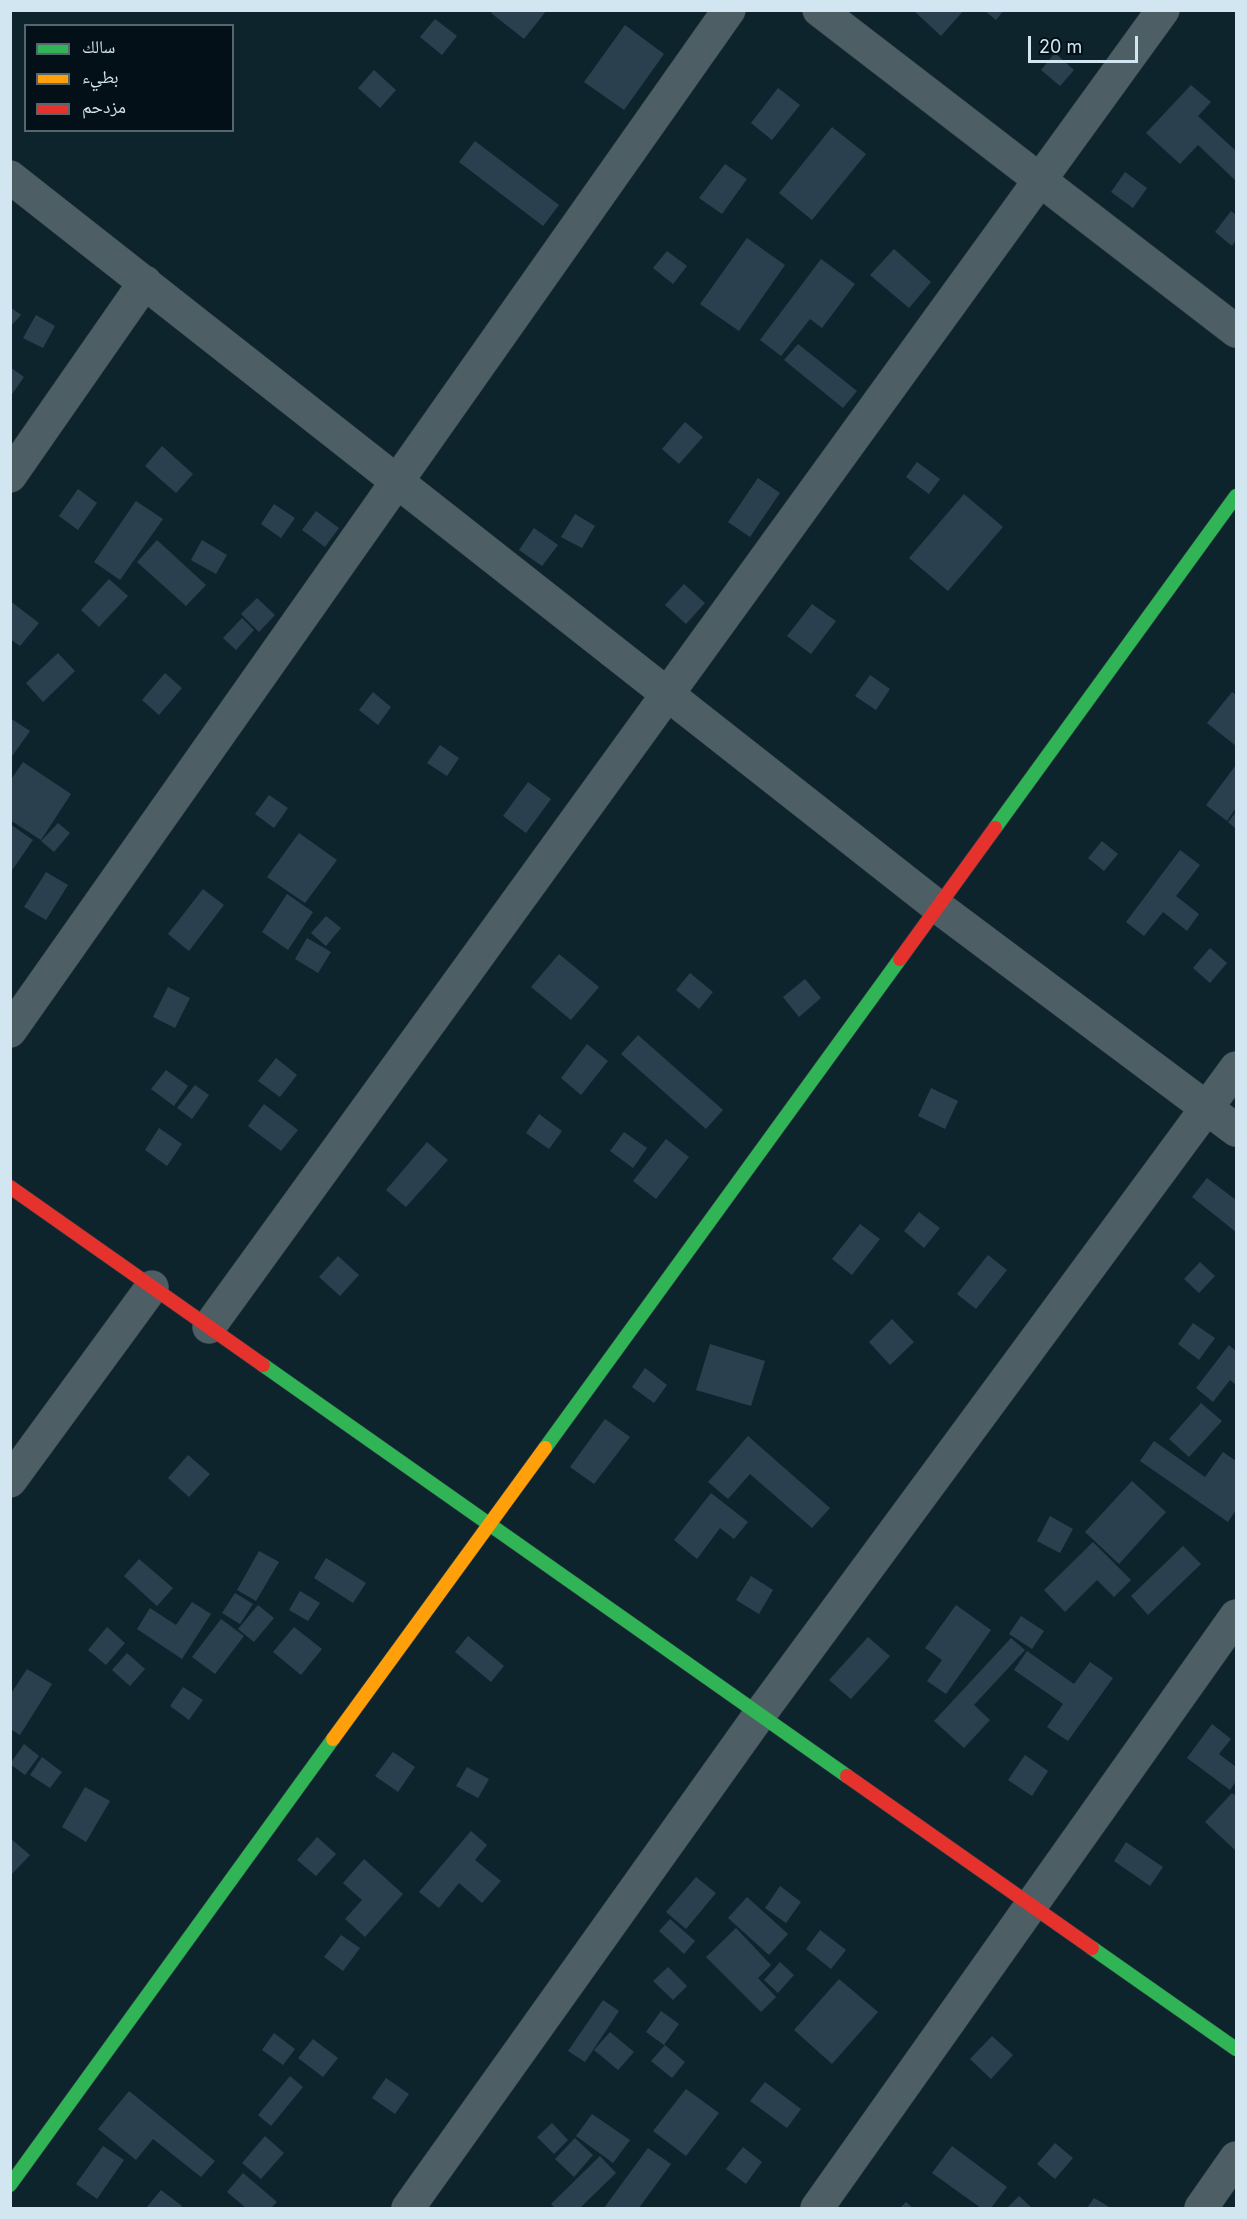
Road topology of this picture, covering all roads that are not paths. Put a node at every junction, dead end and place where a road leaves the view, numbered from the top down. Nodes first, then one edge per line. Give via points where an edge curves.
1 (729, 10) edge
2 (819, 10) edge
3 (1163, 10) edge
4 (10, 177) edge
5 (1040, 179) junction
6 (145, 282) junction
7 (1236, 332) edge
8 (10, 476) edge
9 (398, 481) junction
10 (1236, 496) edge
11 (668, 693) junction
12 (938, 907) junction
13 (10, 1031) edge
14 (1236, 1068) edge
15 (1207, 1108) junction
16 (1236, 1130) edge
17 (10, 1187) edge
18 (152, 1287) junction
19 (209, 1327) junction
20 (10, 1481) edge
21 (490, 1524) junction
22 (1236, 1616) edge
23 (760, 1714) junction
24 (1032, 1905) junction
25 (1236, 2049) edge
26 (1236, 2158) edge
27 (10, 2185) edge
28 (408, 2208) edge
29 (817, 2208) edge
30 (1201, 2208) edge

1 - 9 street
2 - 5 street
3 - 5 street
4 - 6 street
5 - 7 street
5 - 11 street
6 - 8 street
6 - 9 street
9 - 11 street
9 - 13 street
10 - 12 street
11 - 12 street
11 - 19 street
12 - 15 street
12 - 21 street
14 - 15 street
15 - 16 street
15 - 23 street
17 - 18 street
18 - 19 street
18 - 20 street
19 - 21 street
21 - 23 street
21 - 27 street
22 - 24 street
23 - 24 street
23 - 28 street
24 - 25 street
24 - 29 street
26 - 30 street

